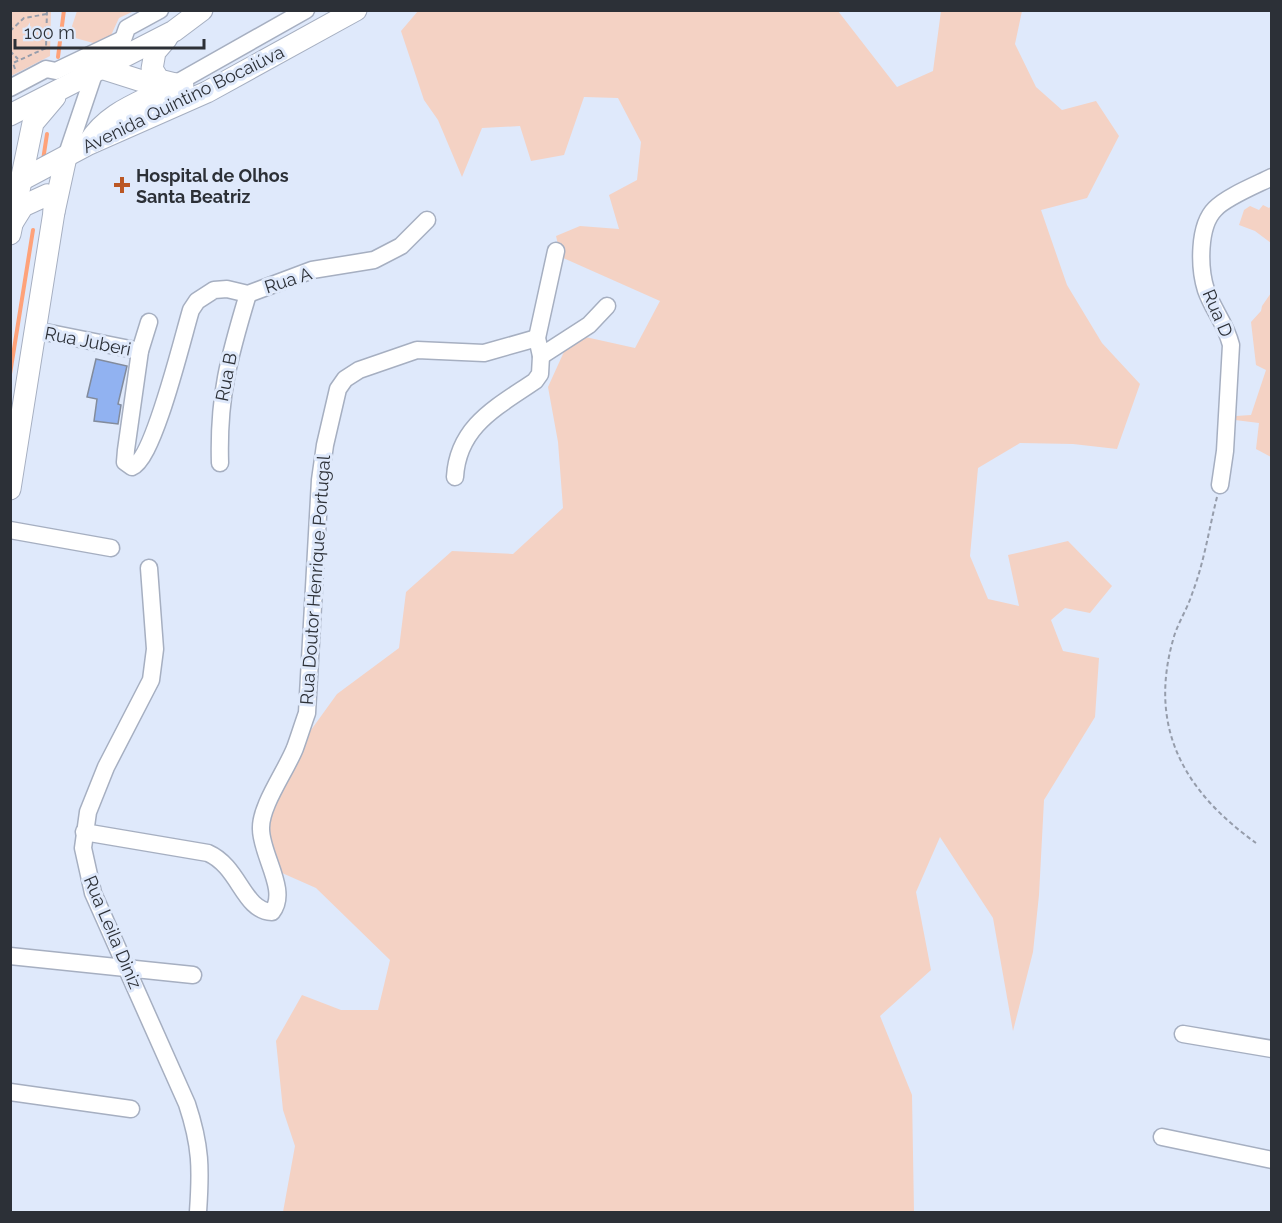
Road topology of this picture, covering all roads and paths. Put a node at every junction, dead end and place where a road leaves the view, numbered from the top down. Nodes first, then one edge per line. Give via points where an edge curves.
1 (160, 10) edge
2 (202, 10) edge
3 (306, 10) edge
4 (356, 10) edge
5 (47, 12) edge
6 (10, 31) edge
7 (174, 31) junction
8 (121, 40) junction
9 (10, 51) edge
10 (18, 59) junction
11 (105, 68) junction
12 (15, 85) edge
13 (171, 87) junction
14 (59, 92) junction
15 (207, 92) junction
16 (10, 115) edge
17 (87, 145) junction
18 (66, 157) junction
19 (1272, 177) edge
20 (15, 184) edge
21 (54, 212) junction
22 (428, 220) dead end
23 (11, 230) edge
24 (556, 251) dead end
25 (248, 294) junction
26 (607, 306) dead end
27 (149, 322) dead end
28 (35, 330) junction
29 (537, 338) junction
30 (140, 351) junction
31 (541, 356) junction
32 (220, 463) dead end
33 (455, 477) dead end
34 (1220, 485) joint
35 (10, 489) edge
36 (10, 530) edge
37 (111, 548) dead end
38 (149, 576) dead end
39 (84, 832) junction
40 (1256, 843) dead end
41 (10, 956) edge
42 (128, 968) junction
43 (193, 975) dead end
44 (1183, 1034) dead end
45 (1272, 1048) edge
46 (10, 1092) edge
47 (131, 1109) dead end
48 (1162, 1137) dead end
49 (1272, 1160) edge
50 (198, 1212) edge

1 - 8 street via 127,28
2 - 7 main road
3 - 13 street
4 - 15 main road, Avenida Quintino Bocaiúva
5 - 6 path via 24,18
5 - 10 path via 46,48
7 - 11 main road
7 - 13 main road via 155,52 152,63 159,80
8 - 11 street
8 - 12 street via 56,71 46,69
9 - 10 path
10 - 12 path via 13,63
11 - 13 main road
11 - 14 main road
11 - 18 street
13 - 15 main road
13 - 17 main road via 105,121
14 - 16 main road
14 - 20 main road via 33,123
15 - 17 main road, Avenida Quintino Bocaiúva
17 - 18 main road, Avenida Quintino Bocaiúva
18 - 20 main road, Avenida Quintino Bocaiúva
18 - 21 main road
19 - 34 street, Rua D via 1220,204 1209,216 1204,235 1202,263 1206,289 1231,345 1226,451
20 - 23 main road
21 - 23 main road via 54,202 47,195 23,206
21 - 28 main road
22 - 25 street, Rua A via 401,246 374,260 312,270
24 - 29 street
25 - 30 street, Rua A via 214,290 190,310 151,442 136,466 128,466 126,450
25 - 32 street, Rua B via 226,368 219,416
26 - 31 street via 589,325
27 - 30 street
28 - 30 street, Rua Juberi
28 - 35 main road
29 - 31 street
29 - 39 street, Rua Doutor Henrique Portugal via 484,353 417,350 359,369 338,389 320,480 308,705 295,748 260,826 279,891 272,912 261,912 254,906 220,858
31 - 33 street via 542,368 535,381 470,430 460,447
34 - 40 path via 1193,593 1173,638 1165,706 1167,727 1192,783 1227,822
36 - 37 street
38 - 39 street, Rua Leila Diniz via 155,649 151,680 106,767
39 - 42 street, Rua Leila Diniz via 90,882
41 - 42 street
42 - 43 street
42 - 50 street, Rua Leila Diniz via 197,1135 201,1166
44 - 45 street
46 - 47 street
48 - 49 street

